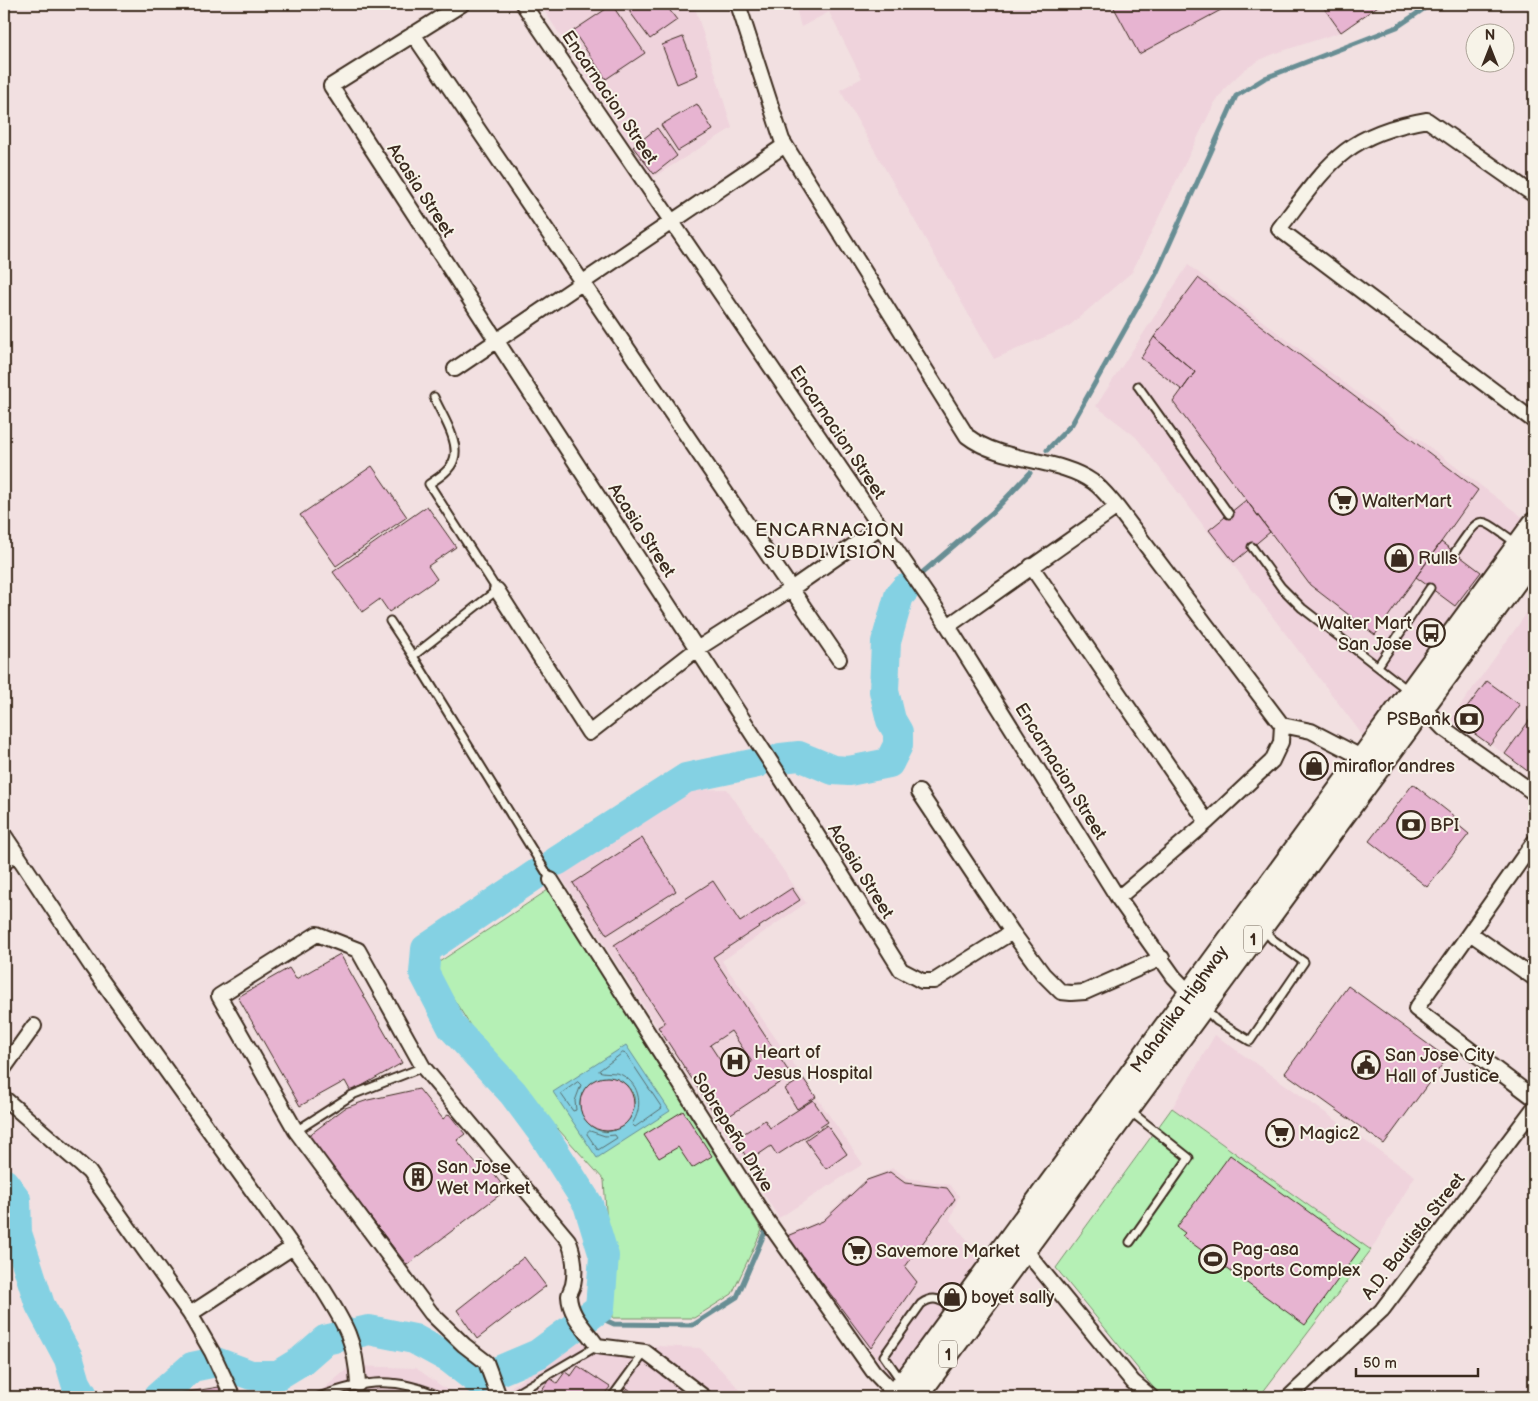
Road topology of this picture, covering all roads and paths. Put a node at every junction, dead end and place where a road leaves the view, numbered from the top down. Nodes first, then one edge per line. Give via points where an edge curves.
1 (462, 4) edge
2 (523, 4) edge
3 (738, 4) edge
4 (413, 34) junction
5 (785, 145) junction
6 (1534, 195) edge
7 (672, 221) junction
8 (582, 282) junction
9 (497, 341) junction
10 (455, 369) dead end
11 (1138, 386) dead end
12 (434, 397) dead end
13 (1534, 420) edge
14 (1117, 507) junction
15 (1229, 514) dead end
16 (1534, 524) edge
17 (880, 527) junction
18 (1252, 547) dead end
19 (1455, 552) dead end
20 (1529, 552) edge
21 (1031, 566) junction
22 (1430, 588) dead end
23 (791, 589) junction
24 (497, 590) junction
25 (390, 621) dead end
26 (948, 626) junction
27 (697, 649) junction
28 (413, 656) junction
29 (839, 660) dead end
30 (1378, 666) junction
31 (1417, 700) junction
32 (1282, 725) junction
33 (1372, 763) junction
34 (919, 792) dead end
35 (1534, 793) edge
36 (1207, 822) junction
37 (4, 835) edge
38 (1534, 842) edge
39 (14, 850) junction
40 (4, 864) edge
41 (551, 880) joint
42 (1118, 898) junction
43 (1262, 928) junction
44 (1012, 932) junction
45 (1470, 933) junction
46 (1162, 958) junction
47 (1534, 978) edge
48 (1196, 1001) junction
49 (34, 1026) dead end
50 (422, 1067) junction
51 (4, 1068) edge
52 (4, 1098) edge
53 (1534, 1098) edge
54 (1121, 1103) junction
55 (1534, 1108) edge
56 (296, 1131) junction
57 (1130, 1242) dead end
58 (293, 1248) junction
59 (1025, 1250) junction
60 (190, 1314) junction
61 (965, 1316) junction
62 (597, 1346) junction
63 (645, 1352) junction
64 (358, 1384) junction
65 (232, 1392) edge
66 (497, 1393) edge
67 (903, 1394) edge
68 (319, 1397) edge
69 (441, 1397) edge
70 (510, 1397) edge
71 (612, 1397) edge
72 (704, 1397) edge
73 (1151, 1397) edge
74 (1289, 1397) edge

1 - 4 street
2 - 7 street, Encarnacion Street
3 - 5 street
4 - 8 street
4 - 9 street, Acasia Street via 331,86
5 - 7 street
5 - 14 street via 967,436 983,445 1077,473 1094,482
6 - 13 street via 1427,120 1402,124 1349,146 1327,166 1279,229
7 - 8 street
7 - 17 street, Encarnacion Street
8 - 9 street
8 - 23 street
9 - 10 street
9 - 27 street, Acasia Street
11 - 15 lane
12 - 24 lane via 455,446 454,460 429,484
14 - 21 street
14 - 32 street
16 - 20 highway, Maharlika Highway / 1
17 - 23 street
17 - 26 street, Encarnacion Street
18 - 30 lane via 1281,587 1302,608
19 - 20 lane via 1475,524 1481,522 1488,523
20 - 31 highway, Maharlika Highway / 1
21 - 26 street
21 - 36 street
22 - 30 lane
23 - 27 street
23 - 29 street
24 - 27 street via 588,733
24 - 28 lane
25 - 28 lane
26 - 42 street, Encarnacion Street
27 - 44 street, Acasia Street via 902,970 922,981 934,981
28 - 41 lane
30 - 31 lane
31 - 33 highway, Maharlika Highway / 1
31 - 35 street via 1443,728
32 - 33 street via 1311,731
32 - 36 street via 1281,742 1272,761
33 - 43 highway, Maharlika Highway / 1
33 - 48 highway, Maharlika Highway / 1
34 - 44 street
36 - 42 street
37 - 39 street
38 - 45 street
39 - 40 street
39 - 58 street via 92,967
41 - 67 street, Sobrepeña Drive via 766,1219 873,1371
42 - 46 street, Encarnacion Street
43 - 48 highway, Maharlika Highway / 1
43 - 48 lane via 1304,962 1250,1041 1218,1021
44 - 46 street via 1052,985 1071,994 1085,992
45 - 47 street
45 - 53 street via 1416,1009
46 - 48 street, Encarnacion Street
48 - 54 highway, Maharlika Highway / 1
49 - 51 street
50 - 56 lane via 352,1095
50 - 56 street via 358,950 318,934 220,996
50 - 62 street via 568,1240 574,1257 574,1277 569,1295 574,1317
52 - 60 street via 89,1172
54 - 57 lane via 1189,1158
54 - 59 highway, Maharlika Highway / 1
54 - 61 highway, Maharlika Highway / 1
55 - 74 street, A.D. Bautista Street via 1382,1310
56 - 66 street via 431,1313 486,1362
58 - 60 street
58 - 64 street via 347,1326
59 - 61 highway, Maharlika Highway / 1
59 - 73 street via 1133,1382
60 - 65 street
61 - 67 highway, Maharlika Highway / 1
61 - 67 lane via 938,1298 921,1304 884,1356
62 - 63 street
62 - 70 lane
63 - 71 lane
63 - 72 street
64 - 68 lane
64 - 69 lane via 400,1383

